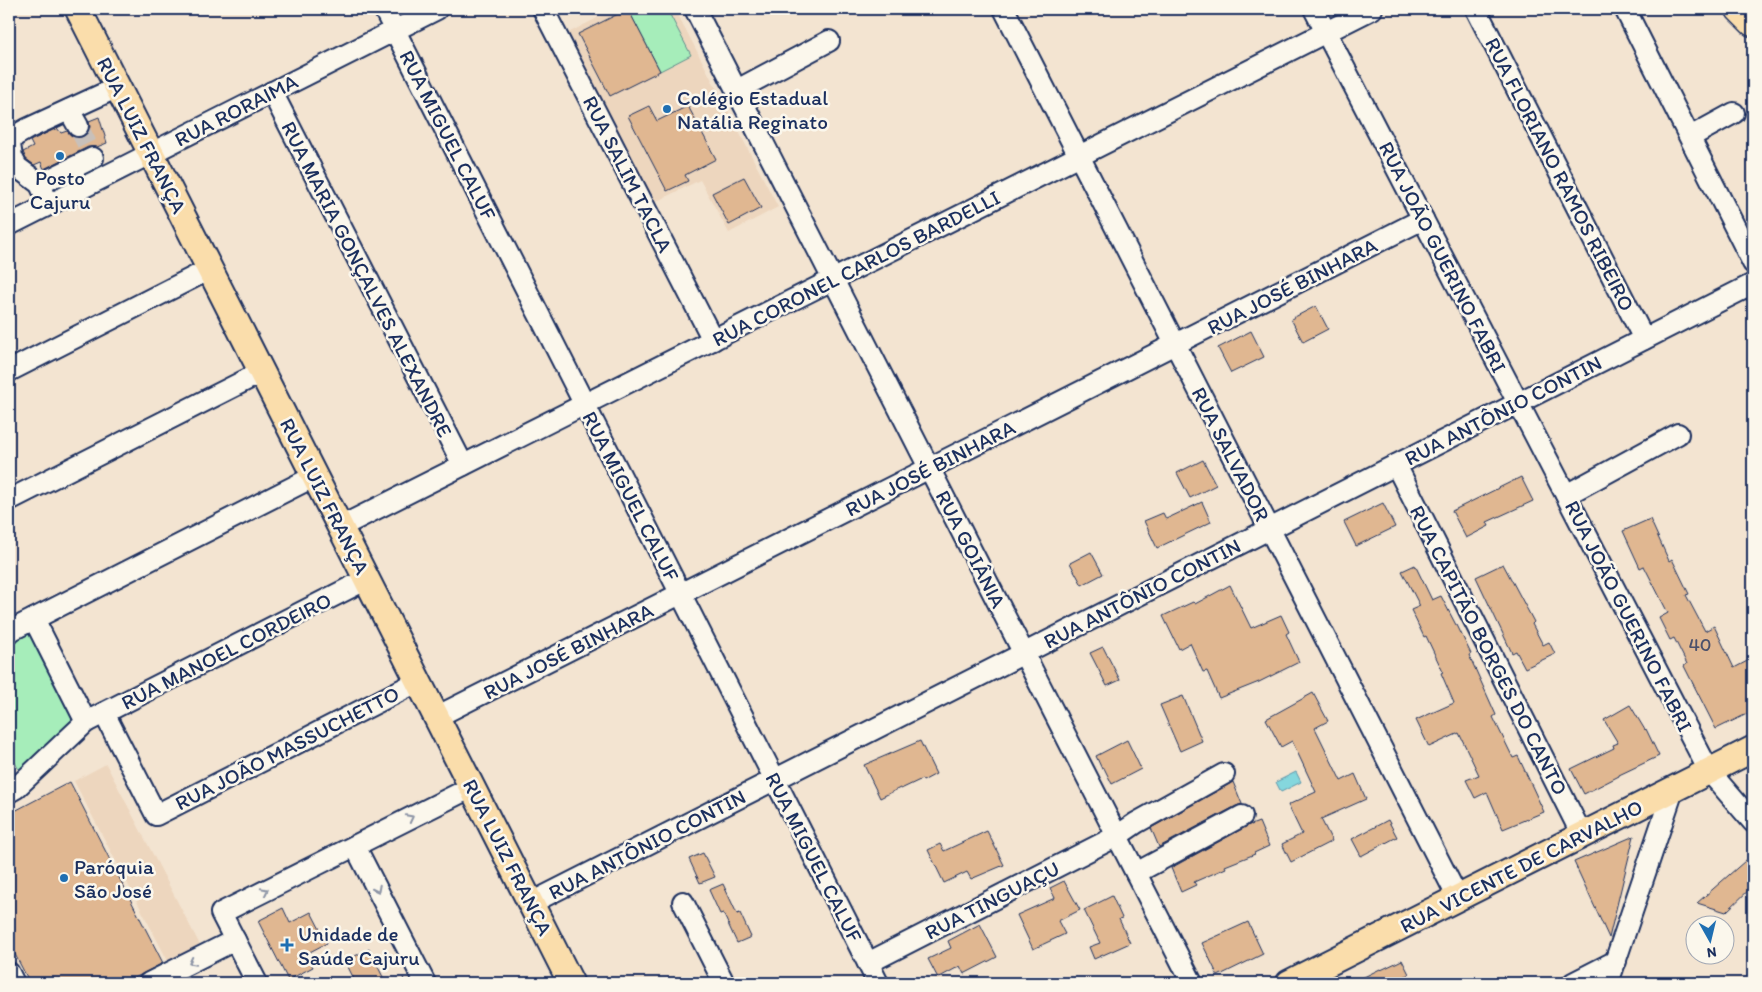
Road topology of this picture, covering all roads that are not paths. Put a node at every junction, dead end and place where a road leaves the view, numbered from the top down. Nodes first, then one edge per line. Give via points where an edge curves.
1 (78, 9) edge
2 (384, 9) edge
3 (436, 9) edge
4 (543, 9) edge
5 (695, 9) edge
6 (1004, 9) edge
7 (1314, 9) edge
8 (1372, 9) edge
9 (1476, 9) edge
10 (1625, 9) edge
11 (1740, 9) edge
12 (1753, 22) edge
13 (394, 30) junction
14 (1326, 32) junction
15 (829, 41) dead end
16 (118, 87) junction
17 (737, 90) junction
18 (272, 92) junction
19 (1734, 113) dead end
20 (1690, 137) junction
21 (151, 153) junction
22 (1079, 156) junction
23 (103, 178) junction
24 (40, 184) junction
25 (50, 205) junction
26 (1423, 219) junction
27 (9, 225) edge
28 (1753, 263) edge
29 (210, 269) junction
30 (833, 279) junction
31 (1753, 284) edge
32 (1644, 339) junction
33 (712, 340) junction
34 (1175, 344) junction
35 (9, 371) edge
36 (262, 372) junction
37 (1518, 403) junction
38 (584, 404) junction
39 (1678, 434) dead end
40 (463, 465) junction
41 (1396, 465) junction
42 (930, 468) junction
43 (315, 476) junction
44 (1566, 495) junction
45 (9, 500) edge
46 (340, 527) junction
47 (1269, 529) junction
48 (367, 579) junction
49 (680, 594) junction
50 (34, 619) junction
51 (10, 629) edge
52 (1024, 653) junction
53 (418, 681) junction
54 (104, 713) junction
55 (436, 717) junction
56 (86, 722) junction
57 (1753, 749) edge
58 (1709, 771) junction
59 (1224, 774) dead end
60 (774, 780) junction
61 (11, 785) edge
62 (472, 786) junction
63 (1673, 790) junction
64 (1242, 816) dead end
65 (1753, 822) edge
66 (1117, 836) junction
67 (1582, 836) junction
68 (355, 846) junction
69 (1136, 873) junction
70 (1458, 898) junction
71 (683, 902) dead end
72 (531, 903) junction
73 (235, 940) junction
74 (1616, 961) junction
75 (868, 963) junction
76 (9, 973) edge
77 (14, 983) edge
78 (148, 983) edge
79 (257, 983) edge
80 (425, 983) edge
81 (571, 983) edge
82 (724, 983) edge
83 (878, 983) edge
84 (1192, 983) edge
85 (1289, 983) edge
86 (1573, 983) edge
87 (1608, 983) edge

1 - 16 main road, RUA LUIZ FRANÇA
2 - 13 street, RUA MIGUEL CALUF
3 - 13 street, RUA RORAIMA
4 - 33 street, RUA SALIM TACLA
5 - 17 street, RUA GOIÂNIA
6 - 22 street, RUA SALVADOR
7 - 14 street, RUA JOÃO GUERINO FABRI
8 - 14 street, RUA CORONEL CARLOS BARDELLI
9 - 32 street, RUA FLORIANO RAMOS RIBEIRO
10 - 20 street
11 - 12 highway
13 - 18 street, RUA RORAIMA
13 - 38 street, RUA MIGUEL CALUF
14 - 22 street, RUA CORONEL CARLOS BARDELLI
14 - 26 street, RUA JOÃO GUERINO FABRI
15 - 17 street
16 - 21 main road, RUA LUIZ FRANÇA
16 - 24 street via 74,118 27,128 13,137 10,145 17,167
17 - 30 street, RUA GOIÂNIA
18 - 21 street, RUA RORAIMA
18 - 40 street, RUA MARIA GONÇALVES ALEXANDRE
19 - 20 street
20 - 28 street
21 - 23 street, RUA RORAIMA
21 - 29 main road, RUA LUIZ FRANÇA
22 - 30 street, RUA CORONEL CARLOS BARDELLI
22 - 34 street, RUA SALVADOR
23 - 24 street via 91,154
23 - 25 street, RUA RORAIMA
24 - 25 street
25 - 27 street, RUA RORAIMA
26 - 34 street, RUA JOSÉ BINHARA
26 - 37 street, RUA JOÃO GUERINO FABRI
29 - 35 street
29 - 36 main road, RUA LUIZ FRANÇA
30 - 33 street, RUA CORONEL CARLOS BARDELLI
30 - 42 street, RUA GOIÂNIA
31 - 32 street, RUA ANTÔNIO CONTIN
32 - 37 street, RUA ANTÔNIO CONTIN
33 - 38 street, RUA CORONEL CARLOS BARDELLI
34 - 42 street, RUA JOSÉ BINHARA
34 - 47 street, RUA SALVADOR
36 - 43 main road, RUA LUIZ FRANÇA
36 - 45 street
37 - 41 street, RUA ANTÔNIO CONTIN
37 - 44 street, RUA JOÃO GUERINO FABRI
38 - 40 street, RUA CORONEL CARLOS BARDELLI
38 - 49 street, RUA MIGUEL CALUF
39 - 44 street
40 - 46 street, RUA CORONEL CARLOS BARDELLI
41 - 47 street, RUA ANTÔNIO CONTIN
41 - 67 street, RUA CAPITÃO BORGES DO CANTO
42 - 49 street, RUA JOSÉ BINHARA
42 - 52 street, RUA GOIÂNIA
43 - 46 main road, RUA LUIZ FRANÇA
43 - 50 street
44 - 58 street, RUA JOÃO GUERINO FABRI
46 - 48 main road, RUA LUIZ FRANÇA
47 - 52 street, RUA ANTÔNIO CONTIN
47 - 70 street, RUA SALVADOR
48 - 53 main road, RUA LUIZ FRANÇA
48 - 54 street, RUA MANOEL CORDEIRO
49 - 55 street, RUA JOSÉ BINHARA
49 - 60 street, RUA MIGUEL CALUF
50 - 51 street
50 - 56 street
52 - 60 street, RUA ANTÔNIO CONTIN
52 - 66 street, RUA GOIÂNIA
53 - 54 street, RUA JOÃO MASSUCHETTO via 156,815
53 - 55 main road, RUA LUIZ FRANÇA
54 - 56 street, RUA MANOEL CORDEIRO
55 - 62 main road, RUA LUIZ FRANÇA
56 - 61 street, RUA MANOEL CORDEIRO
57 - 58 main road, RUA VICENTE DE CARVALHO
58 - 63 main road, RUA VICENTE DE CARVALHO
58 - 65 street, RUA JOÃO GUERINO FABRI
59 - 66 street, RUA TINGUAÇU
60 - 72 street, RUA ANTÔNIO CONTIN
60 - 75 street, RUA MIGUEL CALUF
68 -> 62 street
62 - 72 main road, RUA LUIZ FRANÇA
63 - 67 main road, RUA VICENTE DE CARVALHO
63 - 74 street
64 - 69 street
66 - 69 street, RUA GOIÂNIA
66 - 75 street, RUA TINGUAÇU
67 - 70 main road, RUA VICENTE DE CARVALHO
73 -> 68 street via 221,914
68 -> 80 street
69 - 84 street, RUA GOIÂNIA
70 - 85 main road, RUA VICENTE DE CARVALHO
71 - 82 street
72 - 81 main road, RUA LUIZ FRANÇA
73 -> 78 street
73 - 79 street
74 - 86 street
74 - 87 street
75 - 83 street, RUA MIGUEL CALUF
76 - 77 street

